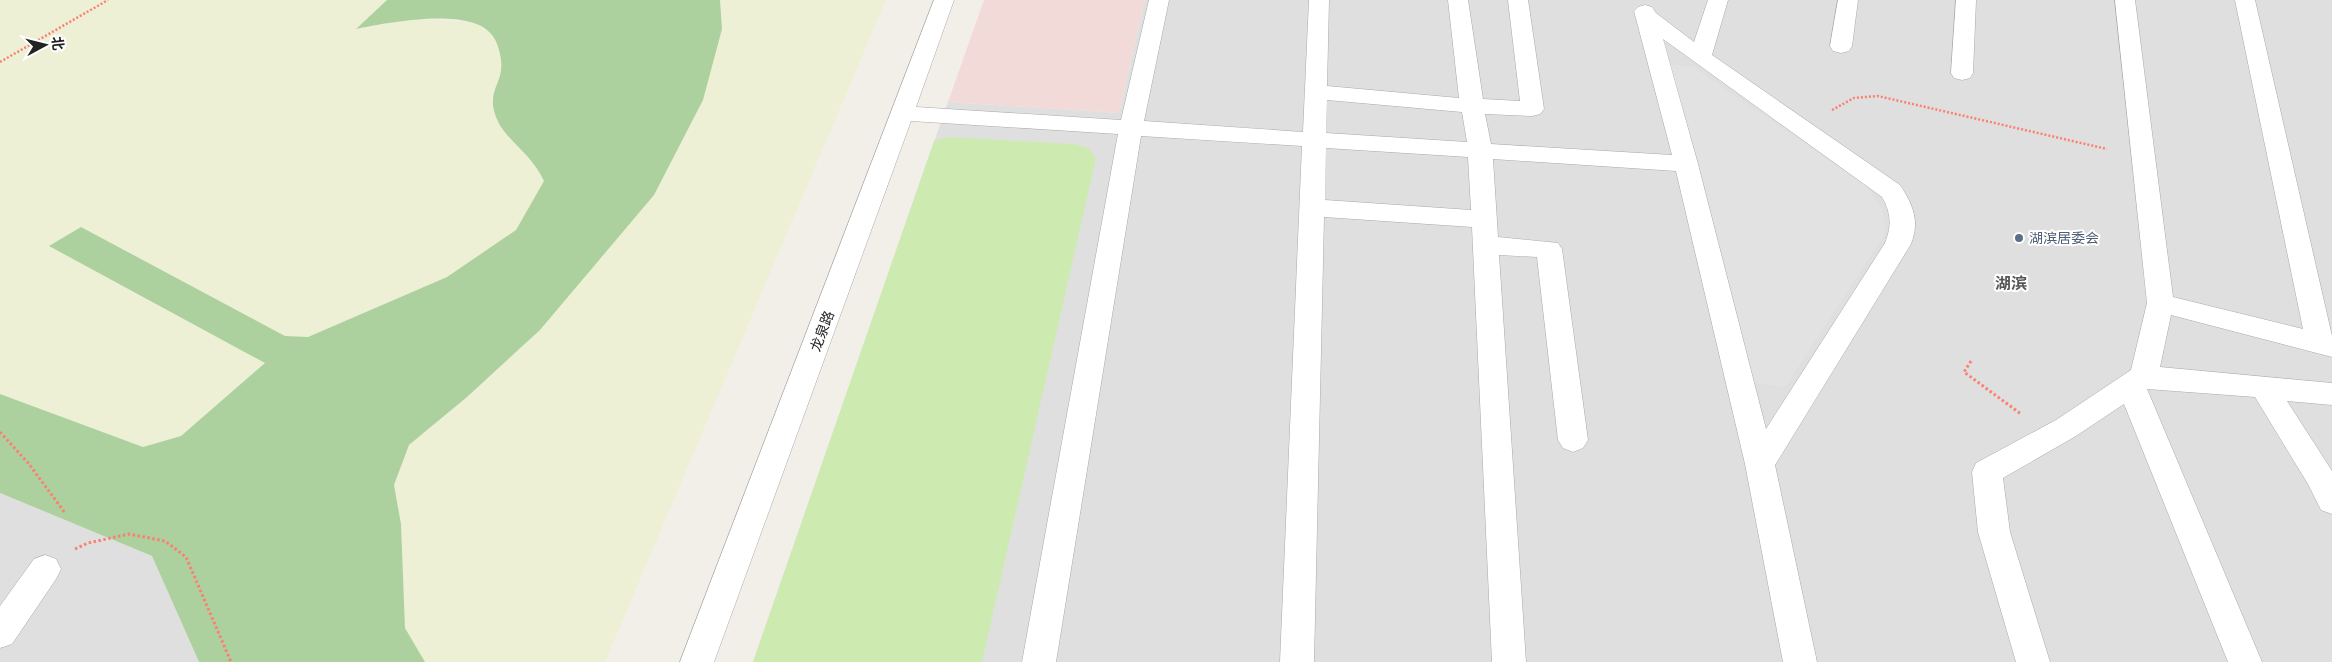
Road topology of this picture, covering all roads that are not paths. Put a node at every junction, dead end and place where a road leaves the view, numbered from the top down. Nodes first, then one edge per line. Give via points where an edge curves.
1 (944, 0) edge
2 (1159, 0) edge
3 (1319, 0) edge
4 (1458, 0) edge
5 (1518, 0) edge
6 (1718, 0) edge
7 (1848, 0) edge
8 (1966, 0) edge
9 (2125, 0) edge
10 (2245, 0) edge
11 (1644, 8) edge
12 (1841, 46) dead end
13 (1700, 57) junction
14 (1962, 73) dead end
15 (1318, 92) junction
16 (1472, 106) junction
17 (904, 113) junction
18 (1131, 127) junction
19 (1314, 138) junction
20 (1480, 150) junction
21 (1686, 164) junction
22 (1312, 208) junction
23 (1485, 232) junction
24 (2160, 302) junction
25 (2326, 345) edge
26 (2137, 381) junction
27 (2263, 387) junction
28 (2332, 394) edge
29 (1573, 440) dead end
30 (1760, 464) junction
31 (2332, 501) edge
32 (45, 569) road end
33 (0, 633) edge
34 (697, 662) edge
35 (1040, 662) edge
36 (1298, 662) edge
37 (1509, 662) edge
38 (1800, 662) edge
39 (2033, 662) edge
40 (2245, 662) edge

1 - 17 street, 龙泉路
2 - 18 street
3 - 15 street
4 - 16 street
5 - 16 street via 1532,109
6 - 13 street
7 - 12 street
8 - 14 street
9 - 24 street
10 - 25 street
11 - 13 street
11 - 21 street
13 - 30 street via 1891,191 1901,204 1904,230 1898,244
15 - 16 street
15 - 19 street
16 - 20 street
17 - 18 street
17 - 34 street, 龙泉路
18 - 19 street
18 - 35 street
19 - 20 street
19 - 22 street
20 - 21 street
20 - 23 street
21 - 30 street
22 - 23 street
22 - 36 street
23 - 29 street via 1548,249
23 - 37 street
24 - 25 street
24 - 26 street
26 - 27 street
26 - 39 street via 2052,436 1987,472 1994,532
26 - 40 street
27 - 28 street
27 - 31 street
30 - 38 street
32 - 33 street

